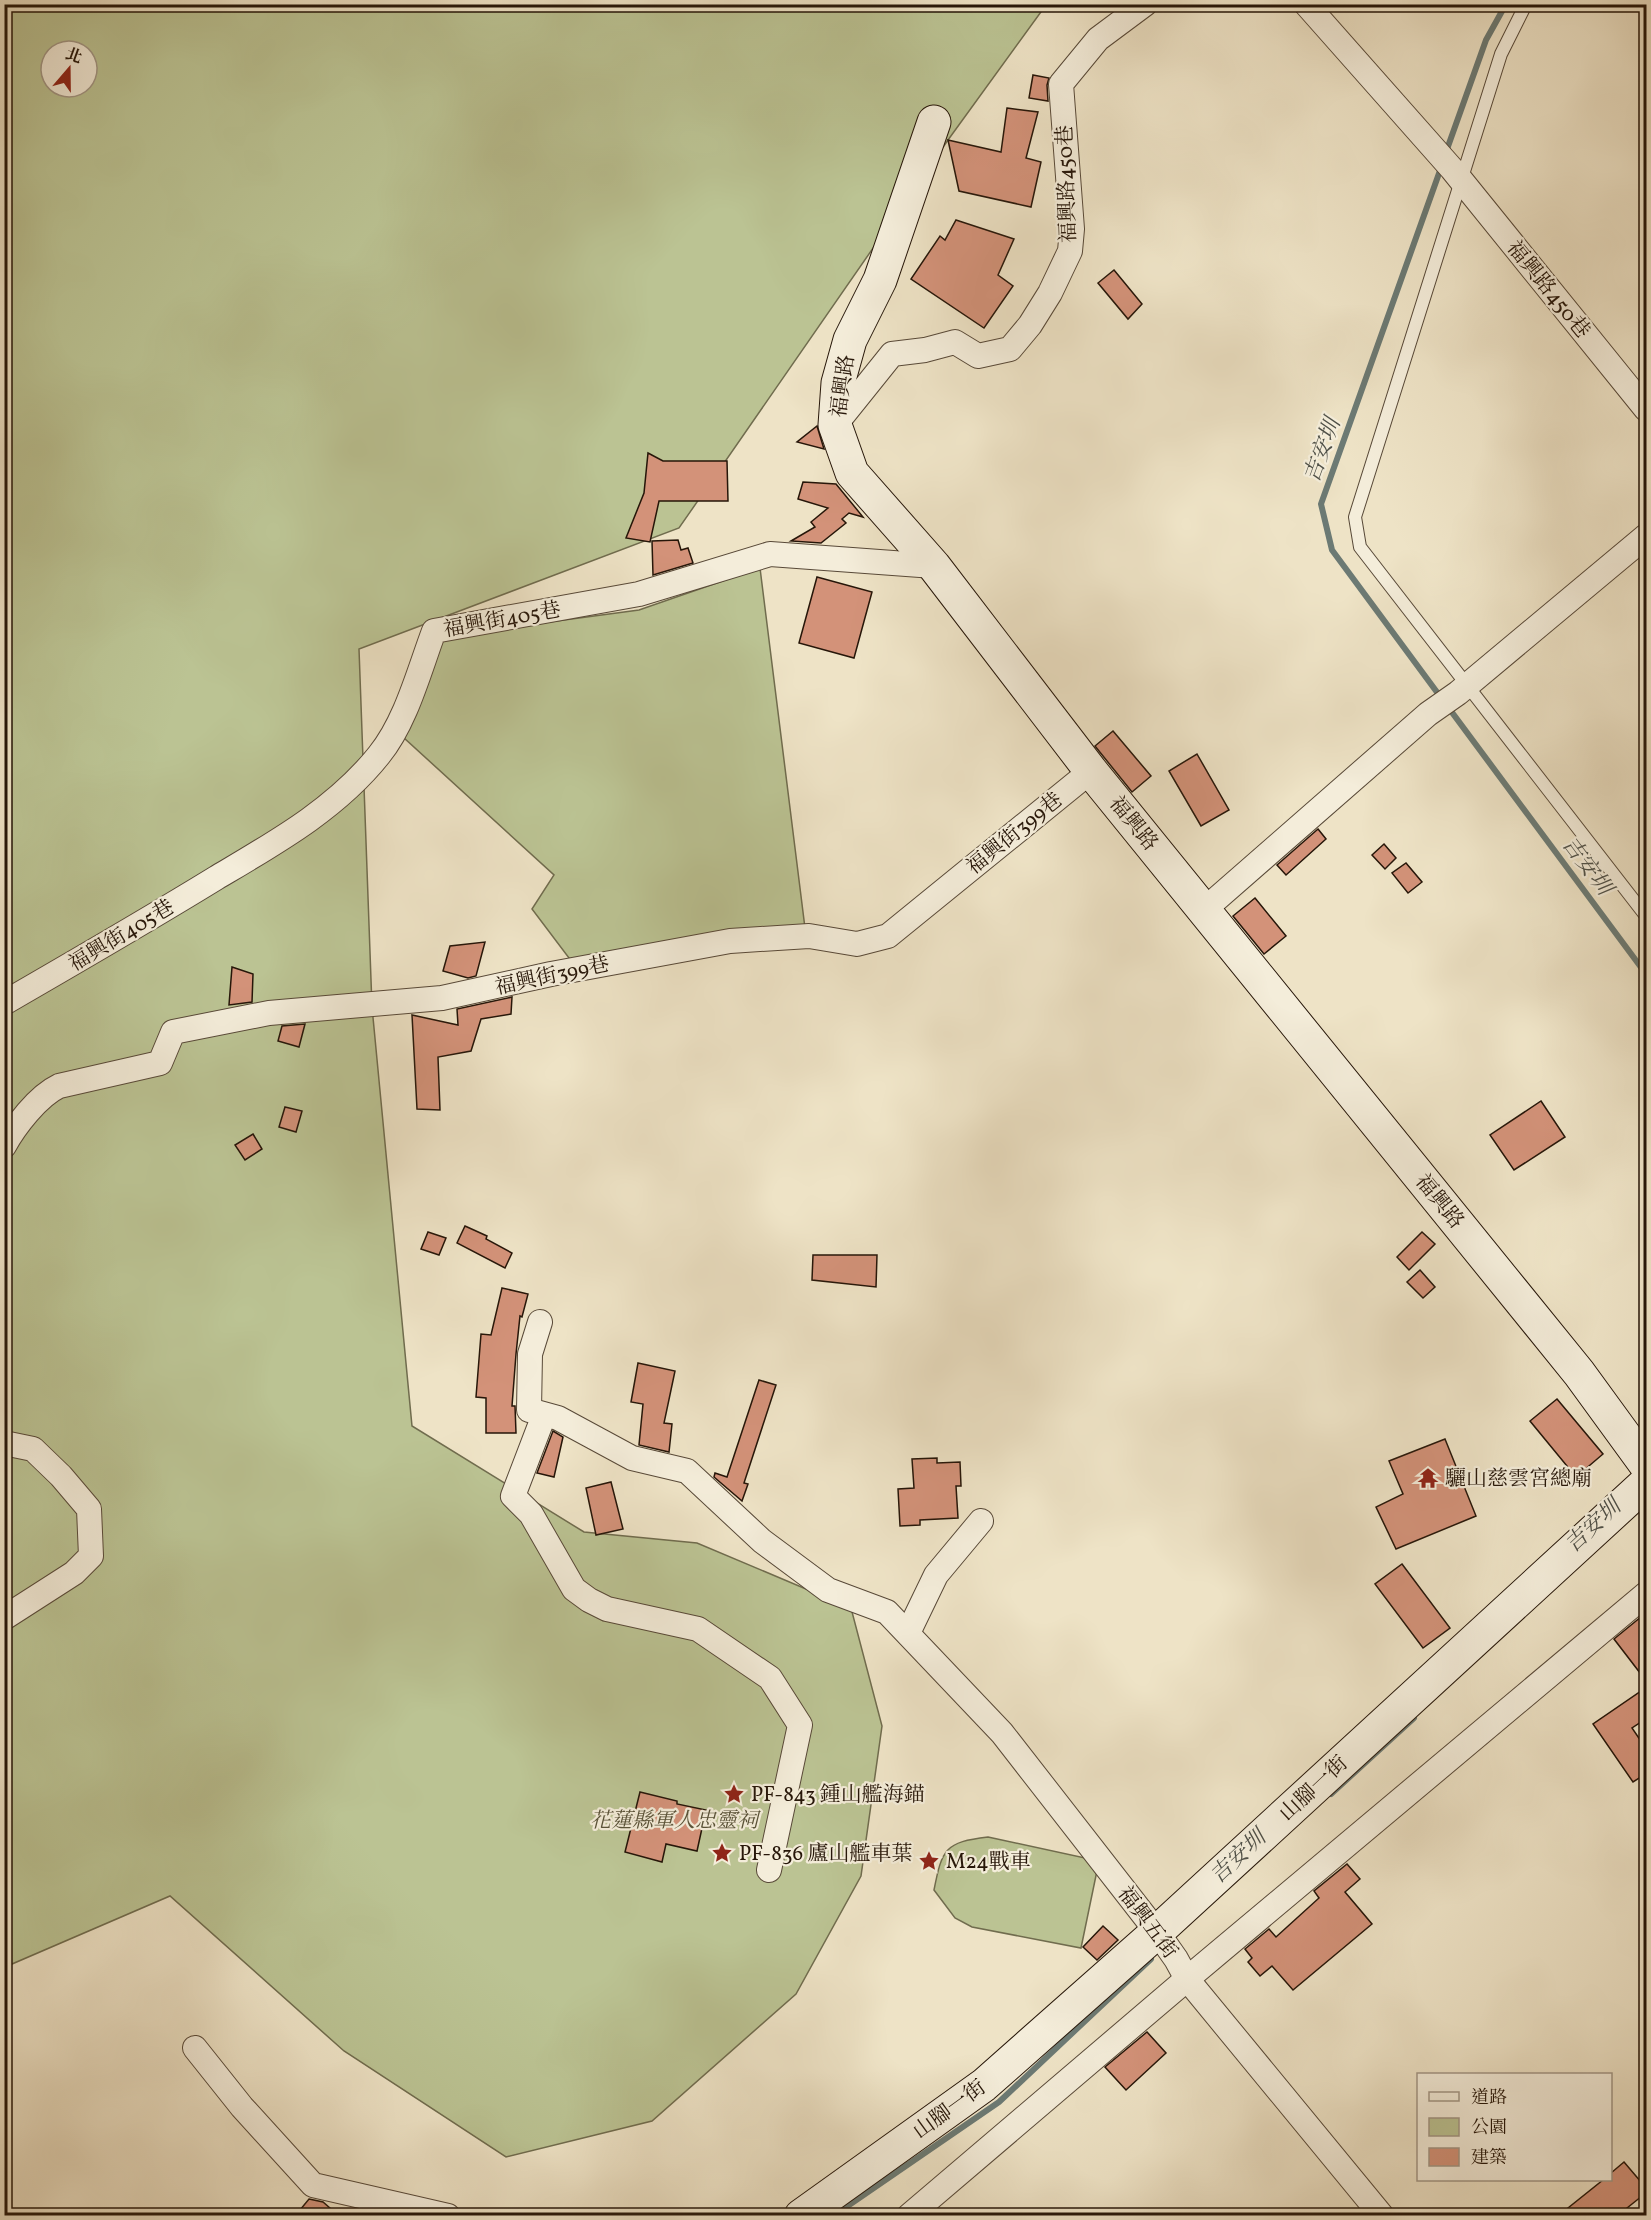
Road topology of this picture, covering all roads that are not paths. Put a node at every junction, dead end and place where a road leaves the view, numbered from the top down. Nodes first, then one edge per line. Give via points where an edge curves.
1 (1145, 4) edge
2 (1306, 4) edge
3 (1526, 4) edge
4 (934, 122) dead end
5 (1457, 176) junction
6 (1647, 409) edge
7 (835, 425) junction
8 (1647, 536) edge
9 (934, 566) junction
10 (1462, 689) junction
11 (1092, 771) junction
12 (1204, 909) junction
13 (1647, 916) edge
14 (4, 1003) edge
15 (4, 1146) edge
16 (540, 1322) dead end
17 (544, 1414) junction
18 (4, 1443) edge
19 (1647, 1465) edge
20 (1647, 1483) edge
21 (981, 1521) dead end
22 (1647, 1594) edge
23 (4, 1618) edge
24 (908, 1633) junction
25 (769, 1870) dead end
26 (1156, 1932) junction
27 (1181, 1969) junction
28 (195, 2048) dead end
29 (448, 2216) edge
30 (801, 2216) edge
31 (909, 2216) edge
32 (1382, 2216) edge

1 - 7 street, 福興路450巷 via 1098,39 1061,84 1072,230 1070,251 1030,325 1010,349 978,356 955,342 892,354
2 - 5 street, 福興路450巷
3 - 5 lane via 1501,54
4 - 7 street, 福興路 via 879,280 850,340 838,383
5 - 6 street, 福興路450巷
5 - 10 lane via 1356,517 1360,547
7 - 9 street, 福興路 via 852,473
8 - 10 street
9 - 11 street, 福興路
9 - 14 street, 福興街405巷 via 770,554 639,594 434,631 397,726 380,754 357,780 306,823
10 - 12 street via 1428,714
10 - 13 lane
11 - 12 street, 福興路
11 - 15 street, 福興街399巷 via 888,936 871,942 857,944 808,936 730,941 442,998 269,1013 173,1032 160,1063 50,1090 13,1130
12 - 19 street, 福興路 via 1579,1373
16 - 17 street via 531,1354 529,1410
17 - 24 street, 福興五街 via 632,1458 687,1471 762,1541 828,1590 887,1612
17 - 25 street via 513,1496 531,1514 574,1589 607,1609 698,1629 770,1678 800,1725
18 - 23 street via 33,1449 89,1509 91,1556 74,1573
20 - 26 street, 山腳一街
21 - 24 street via 936,1575
22 - 27 street
24 - 26 street, 福興五街 via 1002,1733
26 - 27 street, 福興五街
26 - 30 street, 山腳一街 via 984,2085
27 - 31 street
27 - 32 street, 福興五街
28 - 29 street via 313,2185

